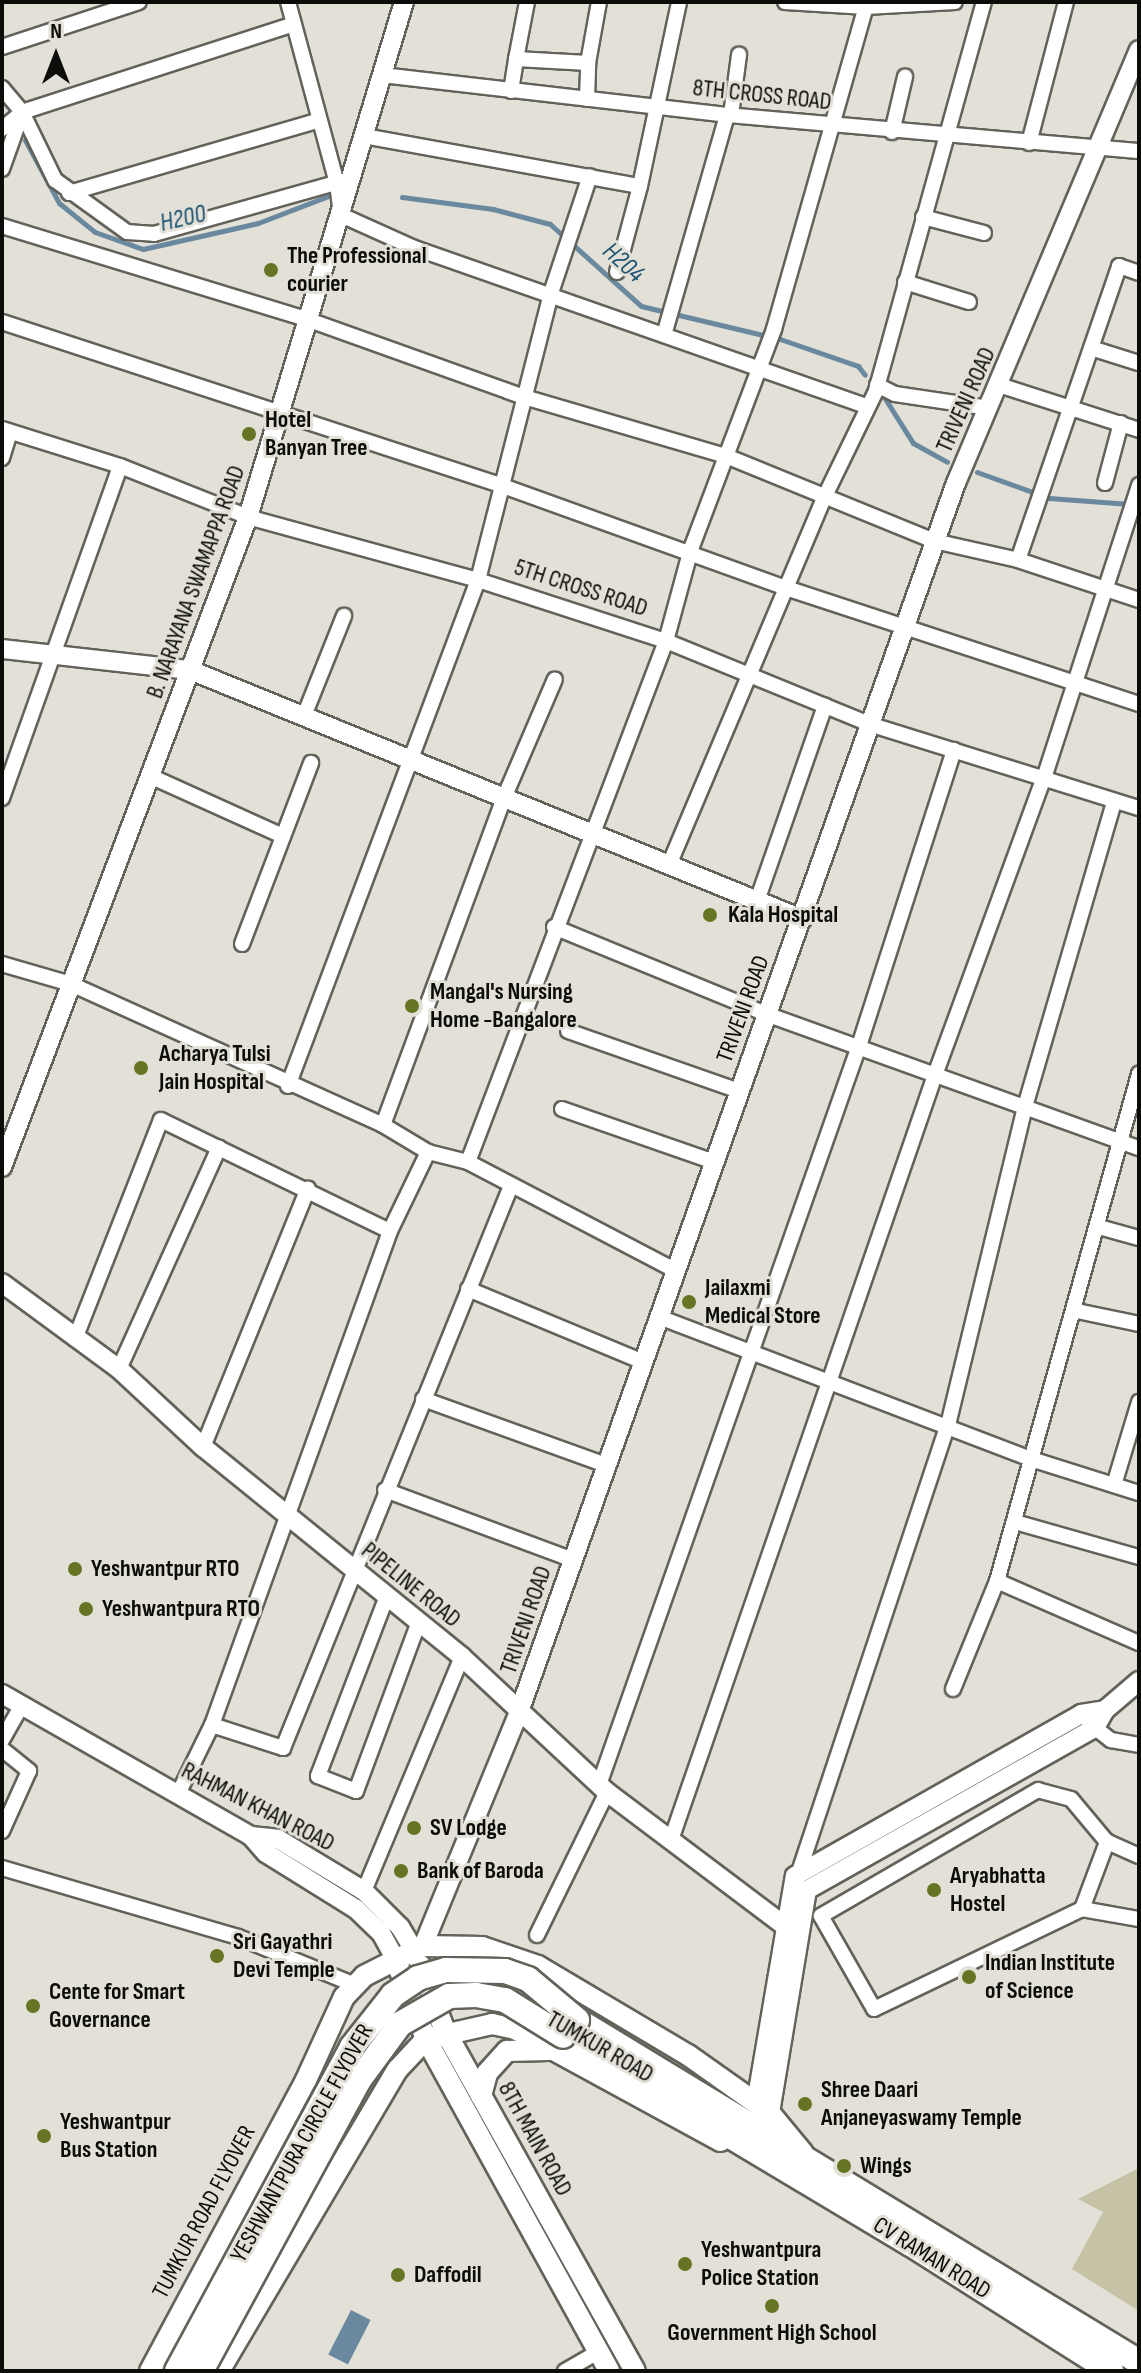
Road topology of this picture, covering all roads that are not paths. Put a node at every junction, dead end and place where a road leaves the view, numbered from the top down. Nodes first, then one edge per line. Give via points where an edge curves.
1 (139, 2) edge
2 (288, 2) edge
3 (404, 2) edge
4 (527, 2) edge
5 (599, 2) edge
6 (679, 2) edge
7 (785, 2) edge
8 (955, 2) edge
9 (984, 2) edge
10 (1066, 2) edge
11 (866, 4) edge
12 (292, 25) junction
13 (2, 47) edge
14 (1139, 52) edge
15 (739, 55) dead end
16 (516, 59) junction
17 (588, 63) junction
18 (382, 75) junction
19 (905, 77) dead end
20 (2, 88) edge
21 (511, 91) junction
22 (587, 99) junction
23 (661, 107) junction
24 (22, 112) junction
25 (729, 115) junction
26 (317, 121) junction
27 (831, 123) junction
28 (2, 129) edge
29 (892, 132) junction
30 (364, 136) junction
31 (945, 137) junction
32 (1029, 143) junction
33 (1099, 149) junction
34 (1139, 151) edge
35 (2, 169) edge
36 (590, 176) junction
37 (342, 182) junction
38 (640, 186) junction
39 (69, 193) junction
40 (340, 208) junction
41 (923, 217) junction
42 (2, 226) edge
43 (984, 233) dead end
44 (617, 272) dead end
45 (1139, 273) edge
46 (905, 282) junction
47 (551, 293) junction
48 (969, 302) dead end
49 (309, 320) junction
50 (2, 322) edge
51 (666, 329) junction
52 (1091, 348) junction
53 (1139, 363) edge
54 (761, 365) junction
55 (877, 385) junction
56 (999, 385) junction
57 (524, 397) junction
58 (867, 406) junction
59 (1071, 406) junction
60 (989, 408) junction
61 (280, 411) junction
62 (1121, 423) junction
63 (1139, 430) edge
64 (6, 431) edge
65 (726, 456) junction
66 (2, 458) edge
67 (120, 466) junction
68 (1105, 483) dead end
69 (500, 485) junction
70 (825, 496) junction
71 (1135, 497) edge
72 (248, 517) junction
73 (934, 541) junction
74 (691, 549) junction
75 (1018, 560) junction
76 (478, 580) junction
77 (786, 588) junction
78 (1106, 589) junction
79 (1139, 600) edge
80 (344, 616) dead end
81 (905, 628) junction
82 (666, 641) junction
83 (2, 649) edge
84 (54, 655) junction
85 (190, 670) junction
86 (749, 676) junction
87 (555, 679) dead end
88 (1075, 683) junction
89 (1139, 704) edge
90 (825, 706) junction
91 (304, 716) junction
92 (872, 725) junction
93 (954, 750) junction
94 (407, 758) junction
95 (311, 763) dead end
96 (1045, 775) junction
97 (150, 776) junction
98 (2, 798) edge
99 (504, 798) junction
100 (1114, 803) junction
101 (1139, 808) edge
102 (589, 832) junction
103 (283, 836) junction
104 (669, 865) junction
105 (757, 901) junction
106 (802, 919) junction
107 (554, 927) junction
108 (242, 944) dead end
109 (2, 964) edge
110 (71, 984) junction
111 (766, 1014) junction
112 (568, 1031) dead end
113 (859, 1046) junction
114 (1139, 1074) edge
115 (935, 1075) junction
116 (288, 1086) junction
117 (739, 1091) junction
118 (562, 1109) dead end
119 (1024, 1110) junction
120 (383, 1125) junction
121 (1121, 1143) junction
122 (219, 1148) junction
123 (1139, 1148) edge
124 (428, 1152) junction
125 (468, 1162) junction
126 (714, 1162) junction
127 (2, 1167) edge
128 (510, 1188) junction
129 (308, 1189) junction
130 (1099, 1227) junction
131 (390, 1231) junction
132 (1139, 1238) edge
133 (675, 1270) junction
134 (2, 1283) edge
135 (468, 1289) junction
136 (1077, 1311) junction
137 (659, 1317) junction
138 (1139, 1324) edge
139 (75, 1339) junction
140 (754, 1351) junction
141 (643, 1362) junction
142 (119, 1369) junction
143 (830, 1382) junction
144 (423, 1399) junction
145 (1139, 1402) edge
146 (948, 1425) junction
147 (203, 1447) junction
148 (1031, 1459) junction
149 (606, 1465) junction
150 (1114, 1485) junction
151 (385, 1490) junction
152 (1139, 1493) edge
153 (285, 1514) junction
154 (1015, 1522) junction
155 (1139, 1557) edge
156 (573, 1560) junction
157 (354, 1570) junction
158 (997, 1581) junction
159 (387, 1596) junction
160 (419, 1622) junction
161 (1139, 1643) edge
162 (462, 1657) junction
163 (1139, 1681) edge
164 (953, 1689) dead end
165 (2, 1694) edge
166 (22, 1705) junction
167 (1105, 1710) junction
168 (519, 1712) junction
169 (1081, 1714) junction
170 (212, 1725) junction
171 (1095, 1728) junction
172 (2, 1740) edge
173 (1139, 1745) edge
174 (2, 1749) edge
175 (603, 1788) junction
176 (178, 1794) junction
177 (2, 1831) edge
178 (251, 1836) junction
179 (671, 1840) junction
180 (1107, 1842) junction
181 (1139, 1856) edge
182 (2, 1868) edge
183 (801, 1883) junction
184 (364, 1891) junction
185 (1082, 1909) junction
186 (1139, 1919) edge
187 (400, 1927) joint
188 (786, 1927) junction
189 (537, 1935) dead end
190 (410, 1951) junction
191 (558, 1980) junction
192 (355, 1985) junction
193 (445, 2031) junction
194 (529, 2035) junction
195 (564, 2036) junction
196 (426, 2039) junction
197 (481, 2096) junction
198 (763, 2108) junction
199 (752, 2147) joint
200 (803, 2153) junction
201 (591, 2292) junction
202 (572, 2304) junction
203 (598, 2352) junction
204 (1139, 2362) edge
205 (150, 2371) edge
206 (177, 2371) edge
207 (201, 2371) edge
208 (219, 2371) edge
209 (565, 2371) edge
210 (609, 2371) edge
211 (635, 2371) edge
212 (1111, 2371) edge

1 - 13 street
2 - 12 street
3 - 18 street, B. NARAYANA SWAMAPPA ROAD
4 - 16 street
5 - 17 street
6 - 23 street
7 - 11 street
8 - 11 street
9 - 31 street
10 - 32 street
11 - 27 street
12 - 24 street
12 - 26 street
14 - 33 street, TRIVENI ROAD
15 - 25 street
16 - 17 street
16 - 21 street
17 - 22 street
18 - 21 street, 8TH CROSS ROAD
18 - 30 street, B. NARAYANA SWAMAPPA ROAD
19 - 29 street
20 - 24 street
21 - 22 street, 8TH CROSS ROAD
22 - 23 street, 8TH CROSS ROAD
23 - 25 street, 8TH CROSS ROAD
23 - 38 street
24 - 28 street
24 - 35 street
24 - 39 street via 55,180
25 - 27 street, 8TH CROSS ROAD
25 - 51 street
26 - 37 street
26 - 39 street
27 - 29 street, 8TH CROSS ROAD
27 - 54 street via 807,226
29 - 31 street, 8TH CROSS ROAD
30 - 36 street
30 - 37 street, B. NARAYANA SWAMAPPA ROAD
31 - 32 street, 8TH CROSS ROAD
31 - 41 street
32 - 33 street, 8TH CROSS ROAD
33 - 34 street, 8TH CROSS ROAD
33 - 56 street, TRIVENI ROAD
36 - 38 street
36 - 47 street
37 - 39 street via 154,234 127,232
37 - 40 street, B. NARAYANA SWAMAPPA ROAD
38 - 44 street
40 - 47 street via 412,247
40 - 49 street, B. NARAYANA SWAMAPPA ROAD
41 - 43 street
41 - 46 street
42 - 49 street
45 - 52 street via 1119,266
46 - 48 street
46 - 55 street
47 - 51 street
47 - 57 street
49 - 57 street
49 - 61 street, B. NARAYANA SWAMAPPA ROAD
50 - 61 street
51 - 54 street
52 - 53 street
52 - 59 street
54 - 58 street
54 - 65 street
55 - 58 street
55 - 60 street via 895,394
56 - 59 street
56 - 60 street, TRIVENI ROAD
57 - 65 street
57 - 69 street
58 - 70 street
59 - 62 street
59 - 75 street
60 - 73 street, TRIVENI ROAD
61 - 69 street
61 - 72 street, B. NARAYANA SWAMAPPA ROAD
62 - 63 street
62 - 68 street
64 - 66 street
64 - 67 street, 5TH CROSS ROAD
65 - 70 street
65 - 74 street
67 - 72 street, 5TH CROSS ROAD
67 - 84 street
69 - 74 street
69 - 76 street
70 - 73 street
70 - 77 street
71 - 78 street
72 - 76 street, 5TH CROSS ROAD
72 - 85 street, B. NARAYANA SWAMAPPA ROAD
73 - 75 street
73 - 81 street, TRIVENI ROAD
74 - 77 street
74 - 82 street
75 - 78 street
76 - 82 street, 5TH CROSS ROAD
76 - 94 street
77 - 81 street
77 - 86 street
78 - 79 street
78 - 88 street
80 - 91 street
81 - 88 street
81 - 92 street, TRIVENI ROAD
82 - 86 street, 5TH CROSS ROAD
82 - 102 street
83 - 84 street
84 - 85 street
84 - 98 street
85 - 91 street
85 - 97 street, B. NARAYANA SWAMAPPA ROAD
86 - 90 street, 5TH CROSS ROAD
86 - 104 street
87 - 99 street
88 - 89 street
88 - 96 street
90 - 92 street, 5TH CROSS ROAD
90 - 105 street
91 - 94 street
92 - 93 street, 5TH CROSS ROAD
92 - 106 street, TRIVENI ROAD
93 - 96 street, 5TH CROSS ROAD
93 - 113 street
94 - 99 street
94 - 116 street
95 - 103 street
96 - 100 street, 5TH CROSS ROAD
96 - 115 street
97 - 103 street
97 - 110 street, B. NARAYANA SWAMAPPA ROAD
99 - 102 street
99 - 120 street
100 - 101 street, 5TH CROSS ROAD
100 - 119 street
102 - 104 street
102 - 107 street
103 - 108 street
104 - 105 street
105 - 106 street
106 - 111 street, TRIVENI ROAD
107 - 111 street
107 - 125 street
109 - 110 street
110 - 116 street
110 - 127 street, B. NARAYANA SWAMAPPA ROAD
111 - 113 street
111 - 117 street, TRIVENI ROAD
112 - 117 street
113 - 115 street
113 - 140 street
114 - 121 street
115 - 119 street
115 - 143 street
116 - 120 street
117 - 126 street, TRIVENI ROAD
118 - 126 street
119 - 121 street
119 - 146 street
120 - 124 street
121 - 123 street
121 - 130 street
122 - 129 street
122 - 139 street via 161,1120
122 - 142 street
124 - 125 street
124 - 131 street
125 - 128 street
126 - 133 street, TRIVENI ROAD
128 - 133 street
128 - 135 street
129 - 131 street
129 - 147 street
130 - 132 street
130 - 136 street
131 - 153 street
133 - 137 street, TRIVENI ROAD
134 - 139 street, PIPELINE ROAD
135 - 141 street
135 - 144 street
136 - 138 street
136 - 148 street
137 - 140 street
137 - 141 street, TRIVENI ROAD
139 - 142 street, PIPELINE ROAD
140 - 143 street
140 - 175 street
141 - 149 street, TRIVENI ROAD
142 - 147 street, PIPELINE ROAD
143 - 146 street
143 - 179 street
144 - 149 street
144 - 151 street
145 - 150 street
146 - 148 street
146 - 183 street
147 - 153 street, PIPELINE ROAD
148 - 150 street
148 - 154 street
149 - 156 street, TRIVENI ROAD
150 - 152 street
151 - 156 street
151 - 157 street
153 - 157 street, PIPELINE ROAD
153 - 170 street
154 - 155 street
154 - 158 street
156 - 168 street, TRIVENI ROAD
157 - 159 street, PIPELINE ROAD
157 - 170 street via 283,1748
158 - 161 street
158 - 164 street
159 - 160 street, PIPELINE ROAD
159 - 160 street via 318,1776 356,1791
160 - 162 street, PIPELINE ROAD
162 - 168 street, PIPELINE ROAD
162 - 184 street
163 - 167 street
165 - 166 street, RAHMAN KHAN ROAD
166 - 172 street
166 - 176 street, RAHMAN KHAN ROAD
167 - 169 street
167 - 171 street
168 - 175 street, PIPELINE ROAD
168 - 190 street, TRIVENI ROAD
169 - 171 street
169 - 183 street
170 - 176 street
171 - 173 street via 1111,1740
171 - 183 street
174 - 177 street via 29,1771
175 - 179 street, PIPELINE ROAD
175 - 189 street
176 - 178 street, RAHMAN KHAN ROAD
178 - 184 street, RAHMAN KHAN ROAD via 278,1839
178 - 190 street via 266,1853 356,1909
179 - 188 street, PIPELINE ROAD
180 - 181 street
180 - 185 street
180 - 185 street via 1071,1799 1038,1790 821,1916 874,2009
182 - 192 street via 238,1937
183 - 188 street
183 - 198 street
184 - 187 street, RAHMAN KHAN ROAD
185 - 186 street
187 - 190 street, 8TH MAIN ROAD
188 - 198 street
190 - 191 main road, TUMKUR ROAD via 487,1948 538,1966
190 - 192 main road
190 - 193 main road, 8TH MAIN ROAD
190 - 196 main road, 8TH MAIN ROAD
191 - 194 main road
191 - 198 main road, TUMKUR ROAD via 688,2055
192 - 205 main road, TUMKUR ROAD FLYOVER via 334,2014 306,2080
193 - 194 main road, TUMKUR ROAD via 492,2024
193 - 196 main road, TUMKUR ROAD
193 - 197 main road, 8TH MAIN ROAD
194 - 195 main road, TUMKUR ROAD
195 - 197 main road via 507,2051 487,2073
195 - 199 highway, YESHWANTPURA CIRCLE FLYOVER
195 - 200 highway, YESHWANTPURA CIRCLE FLYOVER
195 - 206 highway, YESHWANTPURA CIRCLE FLYOVER, bridge via 528,1979 505,1971 446,1970 418,1978 393,1995 352,2047
195 - 207 highway, YESHWANTPURA CIRCLE FLYOVER, bridge via 505,2000 476,1995 449,1996 400,2024 359,2080
196 - 202 main road, 8TH MAIN ROAD
196 - 208 main road, TUMKUR ROAD via 389,2083
197 - 201 main road, 8TH MAIN ROAD
198 - 200 main road, TUMKUR ROAD
199 - 212 highway, CV RAMAN ROAD
200 - 204 highway, CV RAMAN ROAD
201 - 202 main road
201 - 211 main road, 8TH MAIN ROAD
202 - 203 main road, 8TH MAIN ROAD
203 - 209 street
203 - 210 main road, 8TH MAIN ROAD

